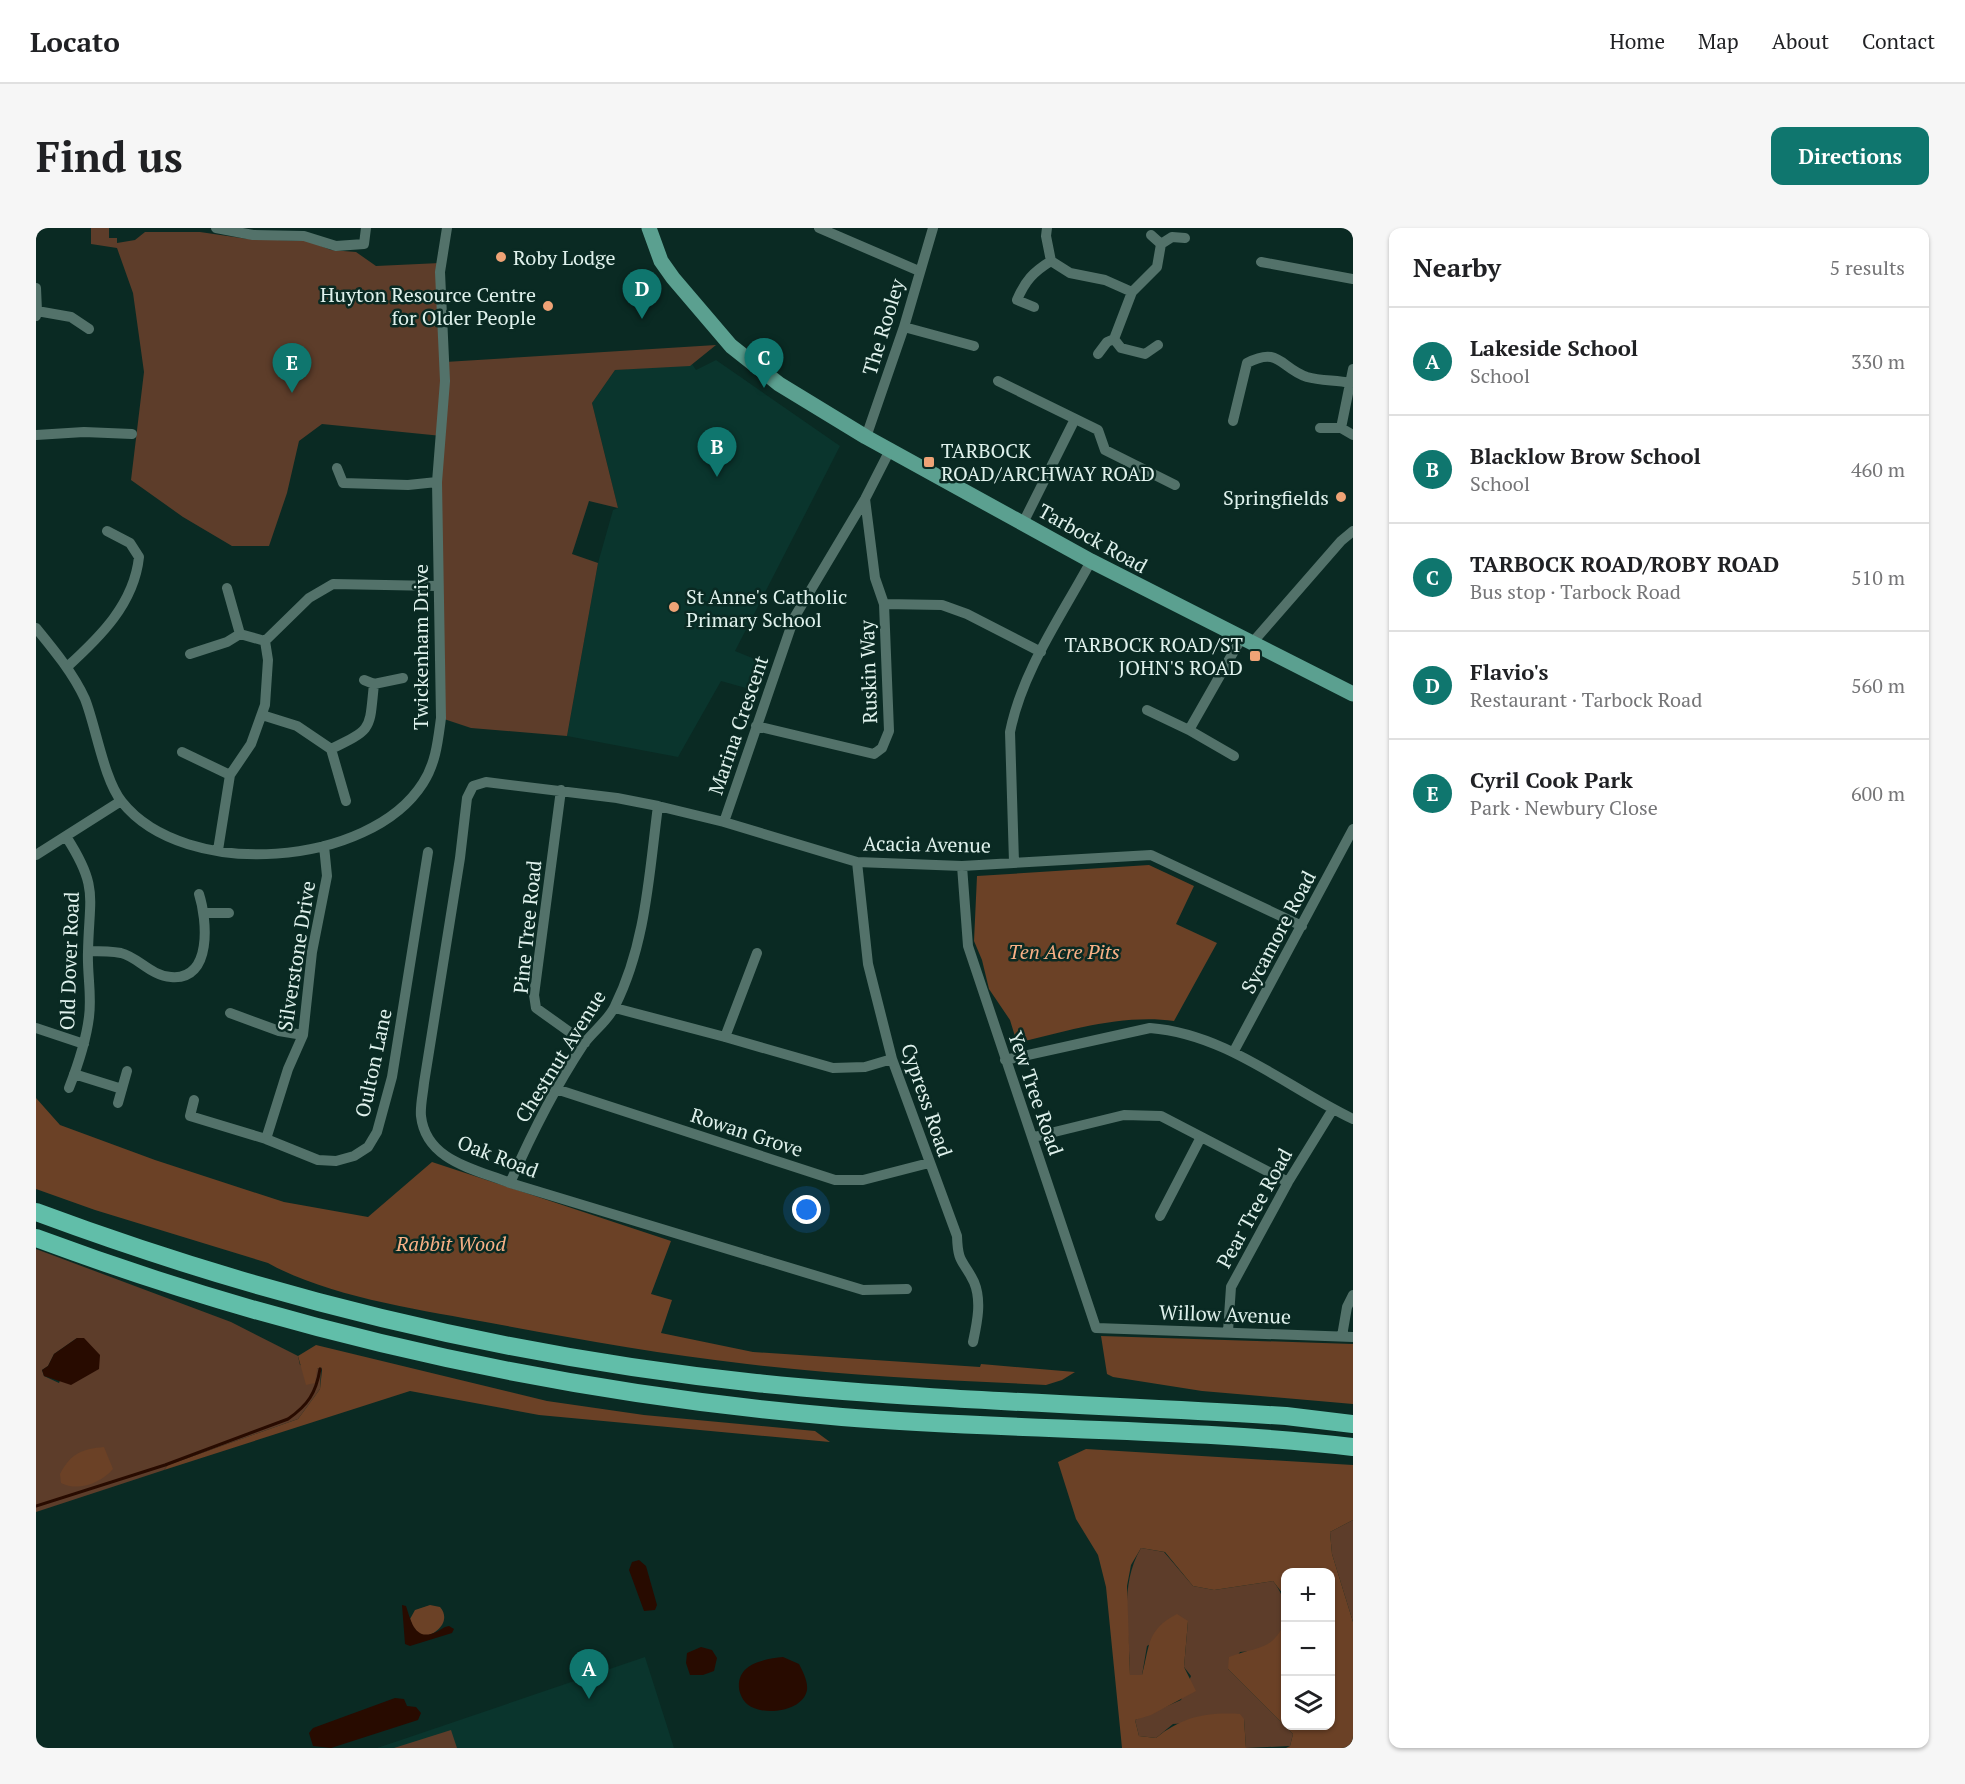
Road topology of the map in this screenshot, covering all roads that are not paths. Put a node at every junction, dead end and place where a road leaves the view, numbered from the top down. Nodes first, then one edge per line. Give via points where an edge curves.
1 (216, 228) edge
2 (366, 228) edge
3 (447, 228) edge
4 (649, 228) edge
5 (819, 228) edge
6 (933, 228) edge
7 (1047, 228) edge
8 (273, 231) edge
9 (1151, 235) dead end
10 (1185, 238) dead end
11 (1161, 244) junction
12 (1051, 261) junction
13 (1261, 262) dead end
14 (919, 271) junction
15 (1353, 279) edge
16 (36, 288) edge
17 (1132, 292) junction
18 (1034, 307) dead end
19 (37, 314) edge
20 (904, 327) junction
21 (89, 329) dead end
22 (1114, 339) junction
23 (1158, 345) dead end
24 (974, 346) dead end
25 (1098, 354) dead end
26 (1353, 369) edge
27 (998, 381) dead end
28 (1350, 383) junction
29 (1076, 419) junction
30 (1233, 421) dead end
31 (1320, 428) dead end
32 (1341, 428) junction
33 (132, 434) dead end
34 (36, 435) edge
35 (1353, 435) edge
36 (866, 436) junction
37 (890, 450) junction
38 (337, 468) dead end
39 (438, 482) junction
40 (1176, 485) dead end
41 (865, 500) junction
42 (1023, 523) junction
43 (107, 531) dead end
44 (1353, 531) edge
45 (1091, 561) junction
46 (437, 586) junction
47 (227, 588) dead end
48 (884, 604) junction
49 (36, 628) edge
50 (240, 634) junction
51 (1247, 640) junction
52 (265, 641) junction
53 (1041, 652) junction
54 (190, 654) dead end
55 (67, 667) junction
56 (404, 678) dead end
57 (1353, 694) edge
58 (1147, 710) dead end
59 (262, 715) junction
60 (756, 726) junction
61 (1189, 730) junction
62 (331, 749) junction
63 (182, 752) dead end
64 (1234, 756) dead end
65 (230, 775) junction
66 (473, 786) joint
67 (561, 790) junction
68 (121, 801) junction
69 (346, 801) dead end
70 (658, 806) junction
71 (724, 822) junction
72 (1353, 828) edge
73 (67, 838) junction
74 (324, 846) junction
75 (218, 850) junction
76 (428, 852) dead end
77 (36, 855) edge
78 (857, 862) junction
79 (1014, 862) junction
80 (962, 866) junction
81 (199, 894) dead end
82 (205, 913) junction
83 (229, 913) dead end
84 (1302, 926) junction
85 (88, 951) junction
86 (757, 953) dead end
87 (615, 1008) junction
88 (230, 1013) dead end
89 (36, 1028) edge
90 (303, 1035) junction
91 (725, 1036) junction
92 (585, 1043) junction
93 (84, 1044) junction
94 (1234, 1051) junction
95 (892, 1059) junction
96 (1005, 1060) junction
97 (127, 1071) dead end
98 (74, 1074) junction
99 (69, 1088) dead end
100 (122, 1089) junction
101 (556, 1089) junction
102 (194, 1100) dead end
103 (118, 1103) dead end
104 (1333, 1109) junction
105 (1353, 1119) edge
106 (1034, 1137) junction
107 (1201, 1137) junction
108 (266, 1139) junction
109 (929, 1163) junction
110 (510, 1182) junction
111 (1288, 1182) junction
112 (36, 1212) edge
113 (1160, 1216) dead end
114 (36, 1238) edge
115 (907, 1289) dead end
116 (1353, 1295) edge
117 (1096, 1328) joint
118 (1228, 1331) junction
119 (1347, 1336) edge
120 (973, 1342) dead end
121 (1353, 1424) edge
122 (1353, 1447) edge

1 - 8 street via 253,235
2 - 8 street via 366,242 355,247
3 - 39 street, Twickenham Drive via 440,272 446,381
4 - 36 main road, Tarbock Road via 661,261 731,346 779,384
5 - 14 street
6 - 14 street, The Rooley
7 - 12 street
9 - 11 street
10 - 11 street via 1172,237
11 - 17 street via 1157,267
12 - 17 street via 1070,273 1105,280
12 - 18 street via 1024,283 1017,300
13 - 15 street
14 - 20 street, The Rooley
16 - 19 street
17 - 22 street
19 - 21 street via 71,317
20 - 24 street
20 - 36 street, The Rooley
22 - 23 street via 1121,348 1145,354
22 - 25 street
26 - 28 street
27 - 29 street
28 - 30 street via 1303,375 1267,355 1256,358 1247,363
28 - 32 street
29 - 40 street via 1098,430 1105,450
29 - 42 street
31 - 32 street
32 - 35 street
33 - 34 street
36 - 37 main road, Tarbock Road
37 - 41 street, Marina Crescent
37 - 42 main road, Tarbock Road
38 - 39 street via 343,483
39 - 46 street, Twickenham Drive
41 - 48 street, Ruskin Way via 875,578
41 - 60 street, Marina Crescent via 794,618
42 - 45 main road, Tarbock Road
43 - 55 street via 130,543 140,557 138,570 103,635
44 - 51 street
45 - 51 main road, Tarbock Road
45 - 53 street
46 - 52 street via 333,584 309,598
46 - 74 street, Twickenham Drive via 441,718 436,755 423,784 399,808 369,830
47 - 50 street
48 - 53 street via 942,605
48 - 60 street, Ruskin Way via 889,731 882,748 874,754
49 - 55 street, Twickenham Drive
50 - 52 street
50 - 54 street
51 - 57 main road, Tarbock Road
51 - 61 street
52 - 59 street via 268,660
53 - 79 street via 1014,712 1010,732
55 - 68 street, Twickenham Drive via 84,699
56 - 62 street via 369,682 370,720 363,733
58 - 61 street
59 - 62 street via 297,726
59 - 65 street via 251,744
60 - 71 street, Marina Crescent
61 - 64 street
62 - 69 street
63 - 65 street
65 - 75 street
66 - 67 street, Acacia Avenue via 486,782
66 - 110 street, Oak Road via 467,798 420,1115 427,1139 446,1158
67 - 70 street, Acacia Avenue
67 - 92 street, Pine Tree Road via 534,995 536,1008
68 - 73 street
68 - 75 street, Twickenham Drive via 146,824 177,841
70 - 71 street, Acacia Avenue
70 - 87 street, Chestnut Avenue via 640,940
71 - 78 street, Acacia Avenue
72 - 84 street, Sycamore Road
73 - 77 street
73 - 85 street, Old Dover Road via 84,864 92,893
74 - 75 street, Twickenham Drive via 271,856
74 - 90 street, Silverstone Drive via 327,876 312,952
76 - 108 street, Oulton Lane via 392,1077 377,1132 368,1147 336,1161 318,1160
78 - 80 street, Acacia Avenue
78 - 95 street, Cypress Road via 868,964
79 - 80 street, Acacia Avenue
79 - 84 street, Acacia Avenue via 1151,855
80 - 96 street, Yew Tree Road via 968,946
81 - 82 street
82 - 83 street
82 - 85 street via 203,953 196,966 173,978 145,968 122,953
84 - 94 street, Sycamore Road
85 - 93 street, Old Dover Road via 90,1015
86 - 91 street
87 - 91 street
87 - 92 street, Chestnut Avenue
88 - 90 street via 279,1031
89 - 93 street
90 - 108 street, Silverstone Drive
91 - 95 street via 833,1068 865,1067
92 - 101 street, Chestnut Avenue
93 - 98 street, Old Dover Road
94 - 96 street via 1172,1029 1150,1028
94 - 104 street
95 - 109 street, Cypress Road
96 - 106 street, Yew Tree Road
97 - 100 street
98 - 99 street, Old Dover Road
98 - 100 street
100 - 103 street
101 - 109 street, Rowan Grove via 836,1180 863,1180
101 - 110 street, Chestnut Avenue
102 - 108 street, Oulton Lane via 190,1116
104 - 105 street
104 - 111 street, Pear Tree Road
106 - 107 street via 1124,1115 1161,1116
106 - 117 street, Yew Tree Road
107 - 111 street
107 - 113 street
109 - 120 street, Cypress Road via 957,1236 958,1258 975,1284 979,1315
110 - 115 street, Oak Road via 863,1290
111 - 118 street, Pear Tree Road via 1231,1287
112 - 121 highway via 117,1242 301,1297 422,1327 676,1373 846,1391 1286,1416
114 - 122 highway via 189,1291 292,1320 474,1363 655,1395 842,1417 1240,1437
116 - 119 street via 1347,1306
117 - 118 street, Willow Avenue
118 - 119 street, Willow Avenue

